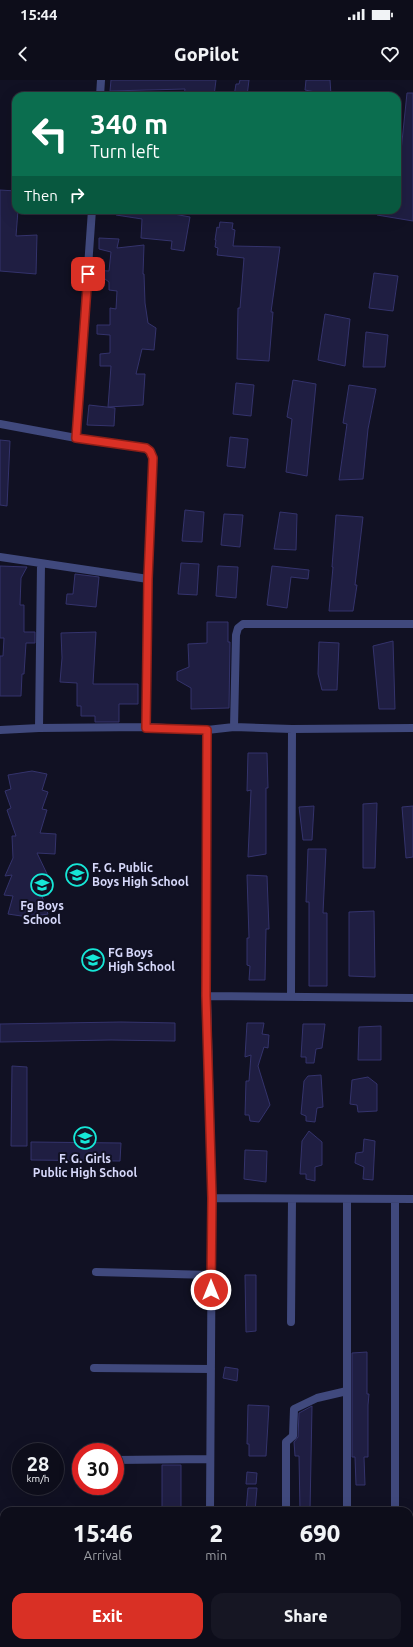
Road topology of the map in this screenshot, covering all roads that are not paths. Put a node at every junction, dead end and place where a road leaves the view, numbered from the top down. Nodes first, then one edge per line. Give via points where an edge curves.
1 (101, 80) edge
2 (100, 92) edge
3 (92, 214) edge
4 (0, 424) edge
5 (76, 438) junction
6 (0, 557) edge
7 (40, 564) junction
8 (148, 579) junction
9 (413, 624) edge
10 (234, 727) junction
11 (39, 728) junction
12 (146, 728) junction
13 (413, 728) edge
14 (292, 729) junction
15 (0, 730) edge
16 (207, 730) junction
17 (206, 996) junction
18 (291, 997) junction
19 (413, 998) edge
20 (212, 1198) junction
21 (292, 1199) junction
22 (347, 1199) junction
23 (395, 1199) junction
24 (413, 1200) edge
25 (96, 1272) dead end
26 (212, 1275) junction
27 (291, 1322) dead end
28 (94, 1368) dead end
29 (211, 1369) junction
30 (347, 1391) junction
31 (210, 1459) junction
32 (124, 1460) edge
33 (210, 1507) edge
34 (286, 1507) edge
35 (347, 1507) edge
36 (394, 1507) edge

1 - 2 street
3 - 5 street
4 - 5 street
5 - 8 street via 146,448 150,451 153,458
6 - 7 street
7 - 8 street
7 - 11 street
8 - 12 street
9 - 10 street via 243,624 238,628 236,635
10 - 14 street
10 - 16 street
11 - 12 street
11 - 15 street
12 - 16 street
13 - 14 street
14 - 18 street
16 - 17 street
17 - 18 street
17 - 20 street
18 - 19 street
20 - 21 street
20 - 26 street
21 - 22 street
21 - 27 street
22 - 23 street
22 - 30 street
23 - 24 street
23 - 36 street
25 - 26 street
26 - 29 street
28 - 29 street
29 - 31 street
30 - 34 street via 317,1398 294,1409 293,1436 286,1442
30 - 35 street
31 - 32 street
31 - 33 street

